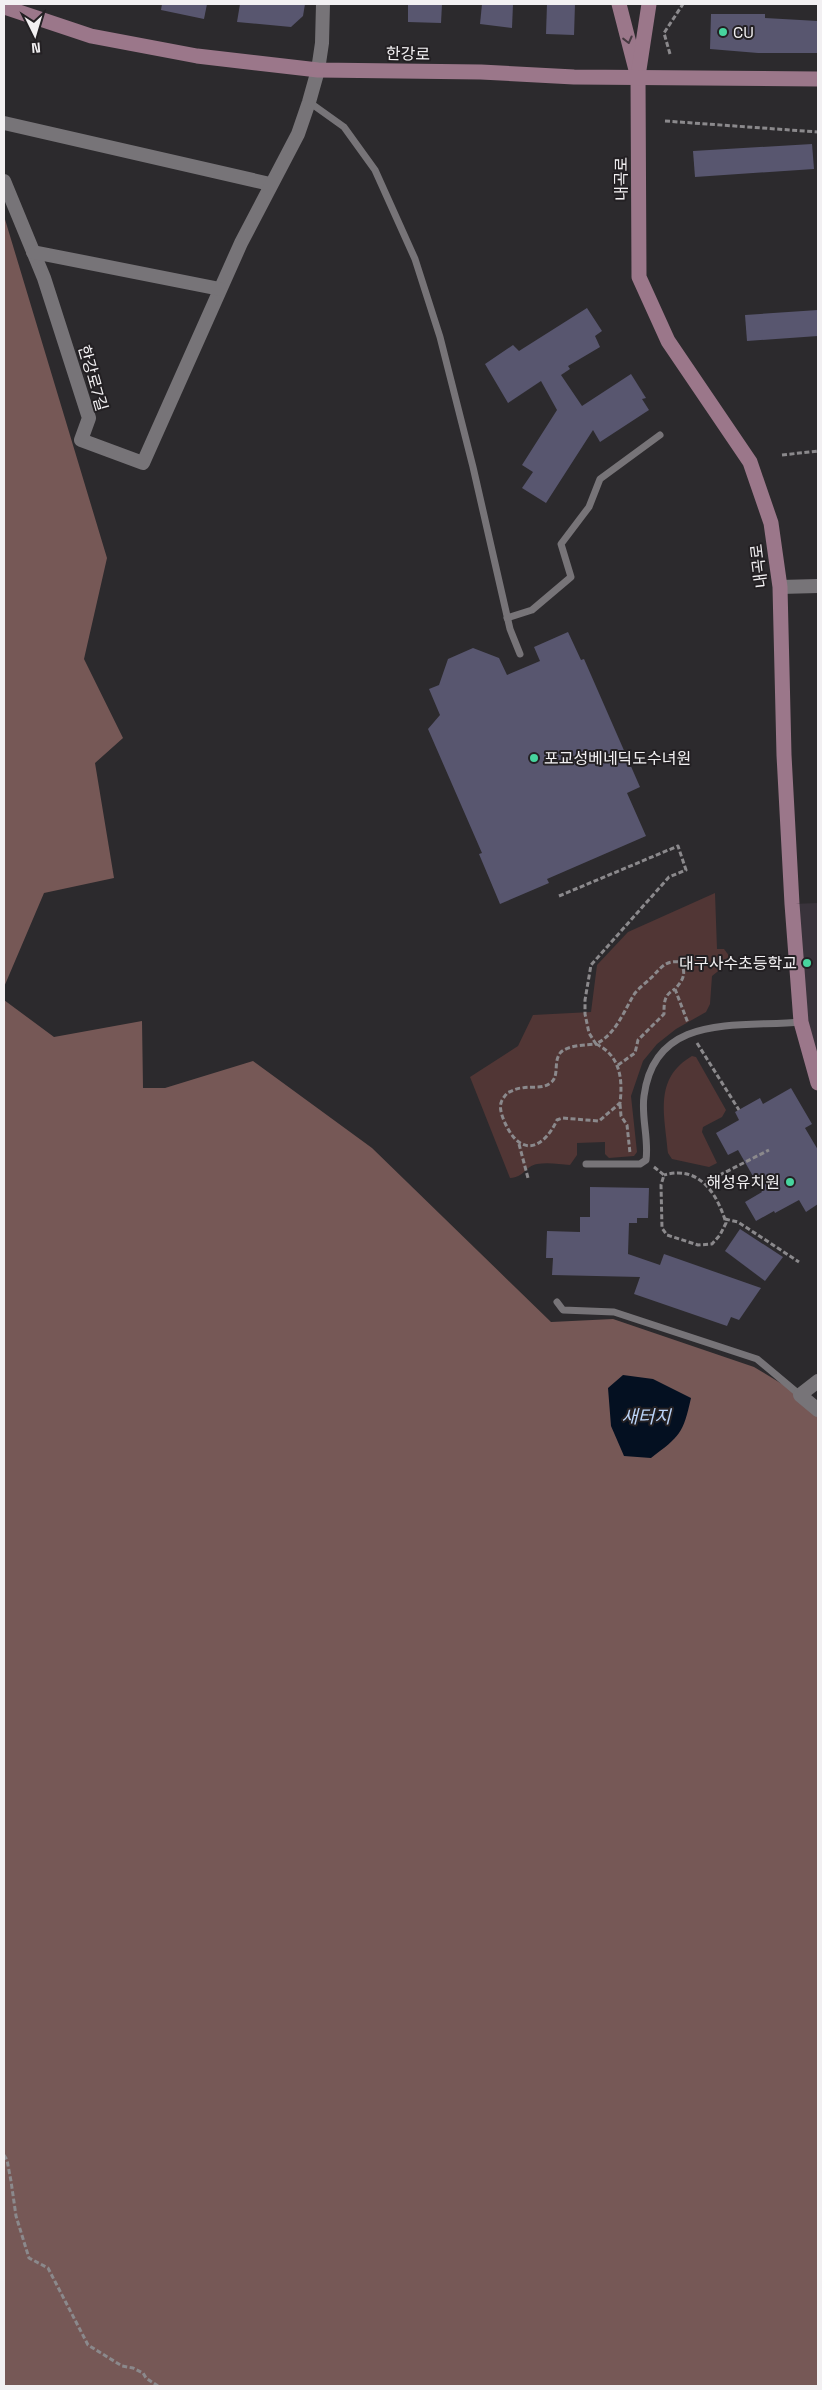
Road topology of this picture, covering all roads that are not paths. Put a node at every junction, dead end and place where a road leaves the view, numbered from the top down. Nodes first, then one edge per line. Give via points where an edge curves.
1 (323, 4) edge
2 (619, 4) edge
3 (649, 4) edge
4 (4, 7) edge
5 (318, 70) junction
6 (638, 76) junction
7 (818, 79) edge
8 (309, 102) junction
9 (4, 123) edge
10 (4, 181) edge
11 (270, 184) junction
12 (33, 252) junction
13 (220, 289) junction
14 (660, 435) dead end
15 (818, 586) edge
16 (780, 587) junction
17 (507, 618) junction
18 (520, 654) dead end
19 (802, 1022) junction
20 (818, 1083) edge
21 (586, 1164) dead end
22 (558, 1302) dead end
23 (818, 1381) edge
24 (800, 1395) junction
25 (818, 1410) edge

1 - 5 street, 한강로7길
2 -> 6 main road
3 - 6 main road
4 - 5 main road, 한강로 via 91,36 197,56
5 - 6 main road, 한강로
5 - 8 street, 한강로7길
6 - 7 main road, 한강로
6 - 16 main road, 내곡로 via 638,276 668,341 750,462 771,524
8 - 11 street, 한강로7길 via 298,134
8 - 17 lane via 344,127 375,170 415,259 450,374
9 - 11 street
10 - 12 street, 한강로7길
11 - 13 street, 한강로7길
12 - 13 street
12 - 13 street, 한강로7길 via 89,418 81,440 144,463
14 - 17 lane via 600,479 590,507 560,544 571,577 532,610
15 - 16 street
16 - 19 main road, 내곡로 via 784,765
17 - 18 lane
19 - 20 main road, 내곡로
19 - 21 lane via 701,1028 687,1034 664,1051 654,1065 644,1097 646,1160 640,1164
22 - 24 lane via 563,1310 614,1312 757,1359
23 - 24 street
24 - 25 street

